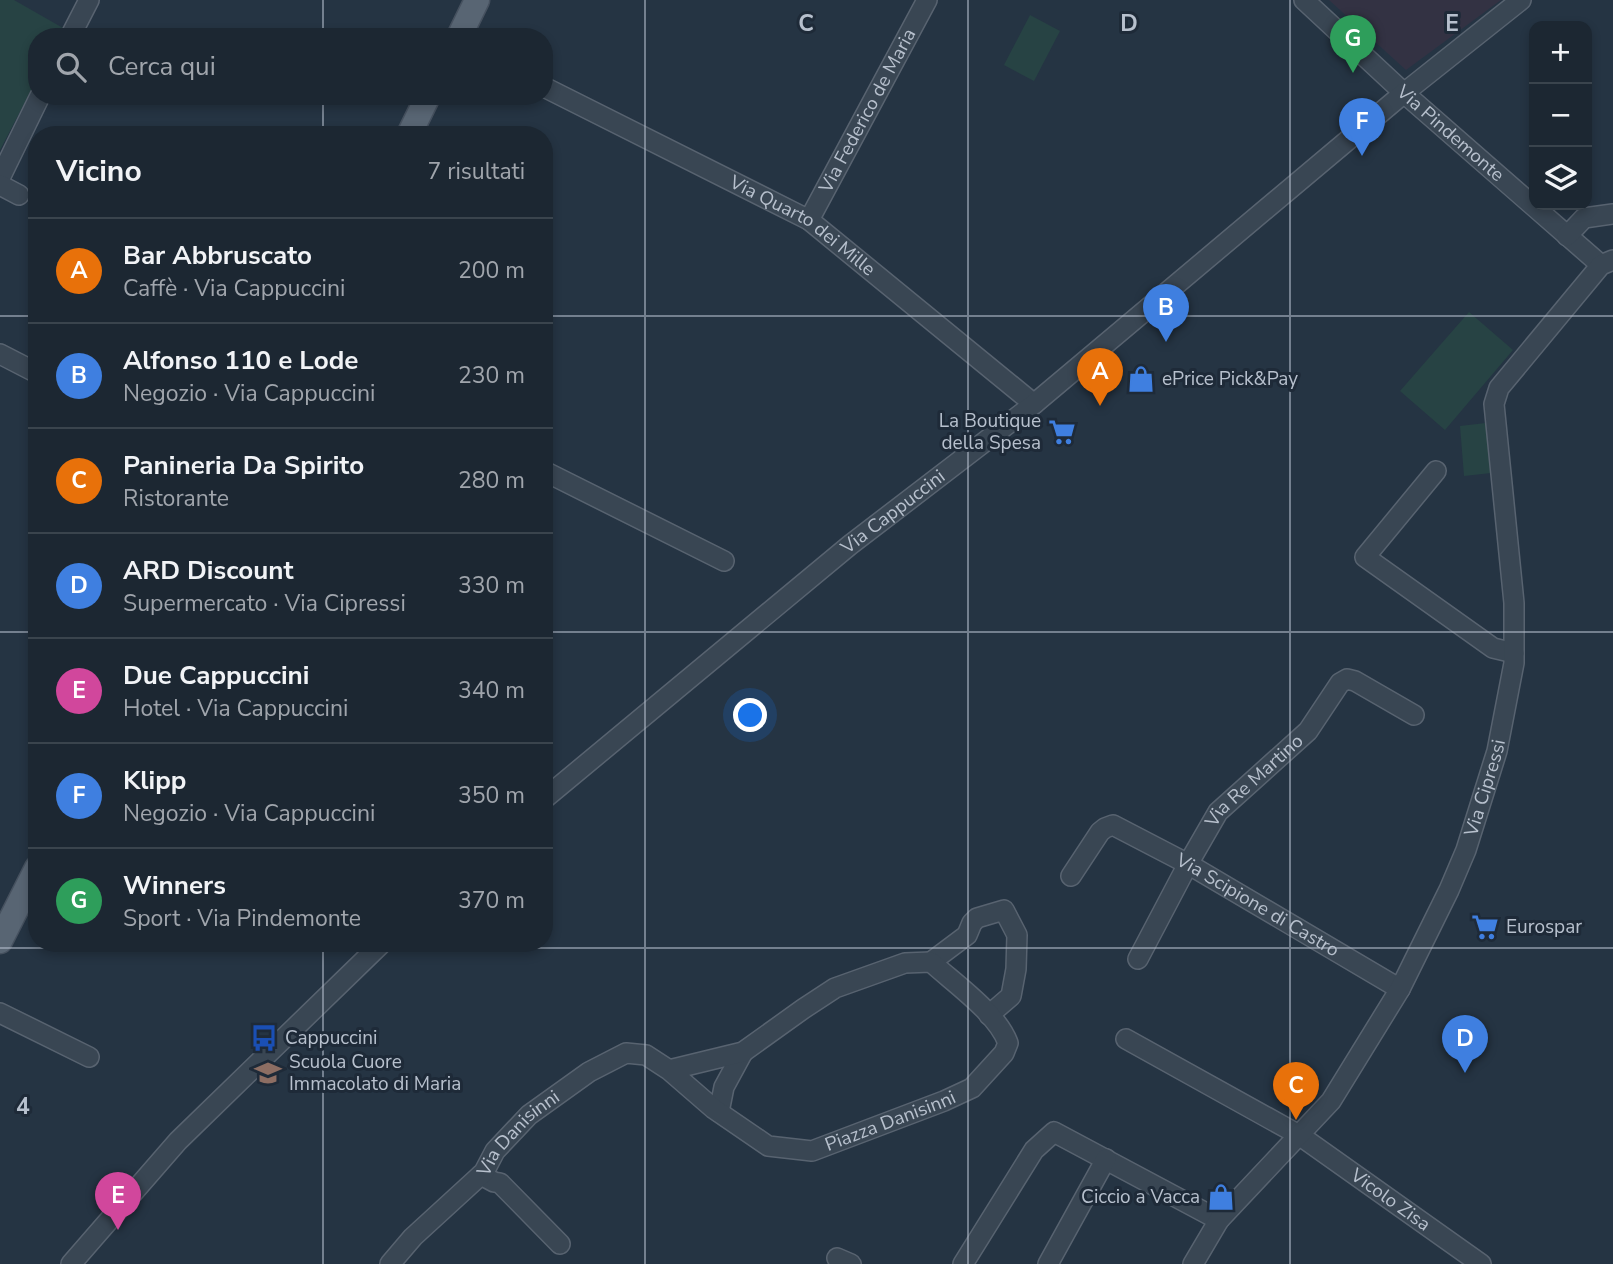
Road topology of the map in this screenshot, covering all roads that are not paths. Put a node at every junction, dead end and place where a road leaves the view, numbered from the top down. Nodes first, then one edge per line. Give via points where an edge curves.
1 (89, 0) edge
2 (477, 0) edge
3 (927, 0) edge
4 (1304, 0) edge
5 (1521, 0) edge
6 (77, 28) edge
7 (463, 28) edge
8 (553, 92) edge
9 (1404, 93) junction
10 (36, 105) edge
11 (424, 105) edge
12 (413, 126) edge
13 (0, 178) edge
14 (0, 185) edge
15 (19, 194) dead end
16 (1613, 214) edge
17 (809, 220) junction
18 (1567, 236) junction
19 (1607, 262) edge
20 (0, 354) edge
21 (28, 368) edge
22 (1034, 404) junction
23 (1436, 471) dead end
24 (553, 476) edge
25 (724, 561) dead end
26 (1514, 653) junction
27 (1414, 715) dead end
28 (553, 792) edge
29 (1188, 864) junction
30 (1071, 876) dead end
31 (28, 887) edge
32 (0, 941) edge
33 (373, 952) edge
34 (1138, 959) dead end
35 (931, 962) junction
36 (1400, 989) junction
37 (0, 1013) edge
38 (989, 1016) junction
39 (1126, 1039) dead end
40 (743, 1052) junction
41 (89, 1057) dead end
42 (669, 1070) junction
43 (719, 1112) junction
44 (1299, 1135) junction
45 (1106, 1158) junction
46 (481, 1175) junction
47 (1219, 1220) junction
48 (560, 1244) dead end
49 (72, 1264) edge
50 (390, 1264) edge
51 (963, 1264) edge
52 (1048, 1264) edge
53 (1193, 1264) edge
54 (1481, 1264) edge

1 - 6 street
2 - 7 main road
3 - 17 street, Via Federico de Maria
4 - 9 street, Via Pindemonte
5 - 9 street, Via Cappuccini
8 - 17 street, Via Quarto dei Mille
9 - 18 street, Via Pindemonte
9 - 22 street, Via Cappuccini
10 - 13 street
11 - 12 main road
14 - 15 street
16 - 18 street via 1584,218
17 - 22 street, Via Quarto dei Mille
18 - 19 street, Via Pindemonte
19 - 26 street, Via Cipressi via 1499,388 1494,404 1514,603
20 - 21 street
22 - 28 street, Via Cappuccini via 850,545
23 - 26 street via 1365,557 1493,648
24 - 25 street
26 - 36 street, Via Cipressi via 1497,751 1466,850
27 - 29 street, Via Re Martino via 1354,681 1340,683 1308,731 1218,813
29 - 30 street, Via Scipione di Castro via 1113,825 1100,832
29 - 34 street, Via Re Martino
29 - 36 street, Via Scipione di Castro
31 - 32 main road
33 - 49 street via 178,1141
35 - 38 street, Piazza Danisinni
35 - 38 street via 967,935 977,918 1004,910 1017,935 1016,969 1011,996
35 - 40 street via 905,963 835,988
36 - 44 street, Via Cipressi via 1331,1101
37 - 41 street
38 - 43 street, Piazza Danisinni via 1008,1043 972,1088 811,1151 768,1146
39 - 44 street, Vicolo Zisa
40 - 42 street
40 - 43 street via 724,1087
42 - 43 street, Piazza Danisinni
42 - 46 street, Via Danisinni via 646,1055 626,1053 589,1072 529,1115
44 - 47 street, Via Cipressi
44 - 54 street, Vicolo Zisa
45 - 47 street
45 - 51 street via 1054,1132 1034,1150
45 - 52 street
46 - 48 street via 500,1183
46 - 50 street, Via Danisinni
47 - 53 street, Via Cipressi

